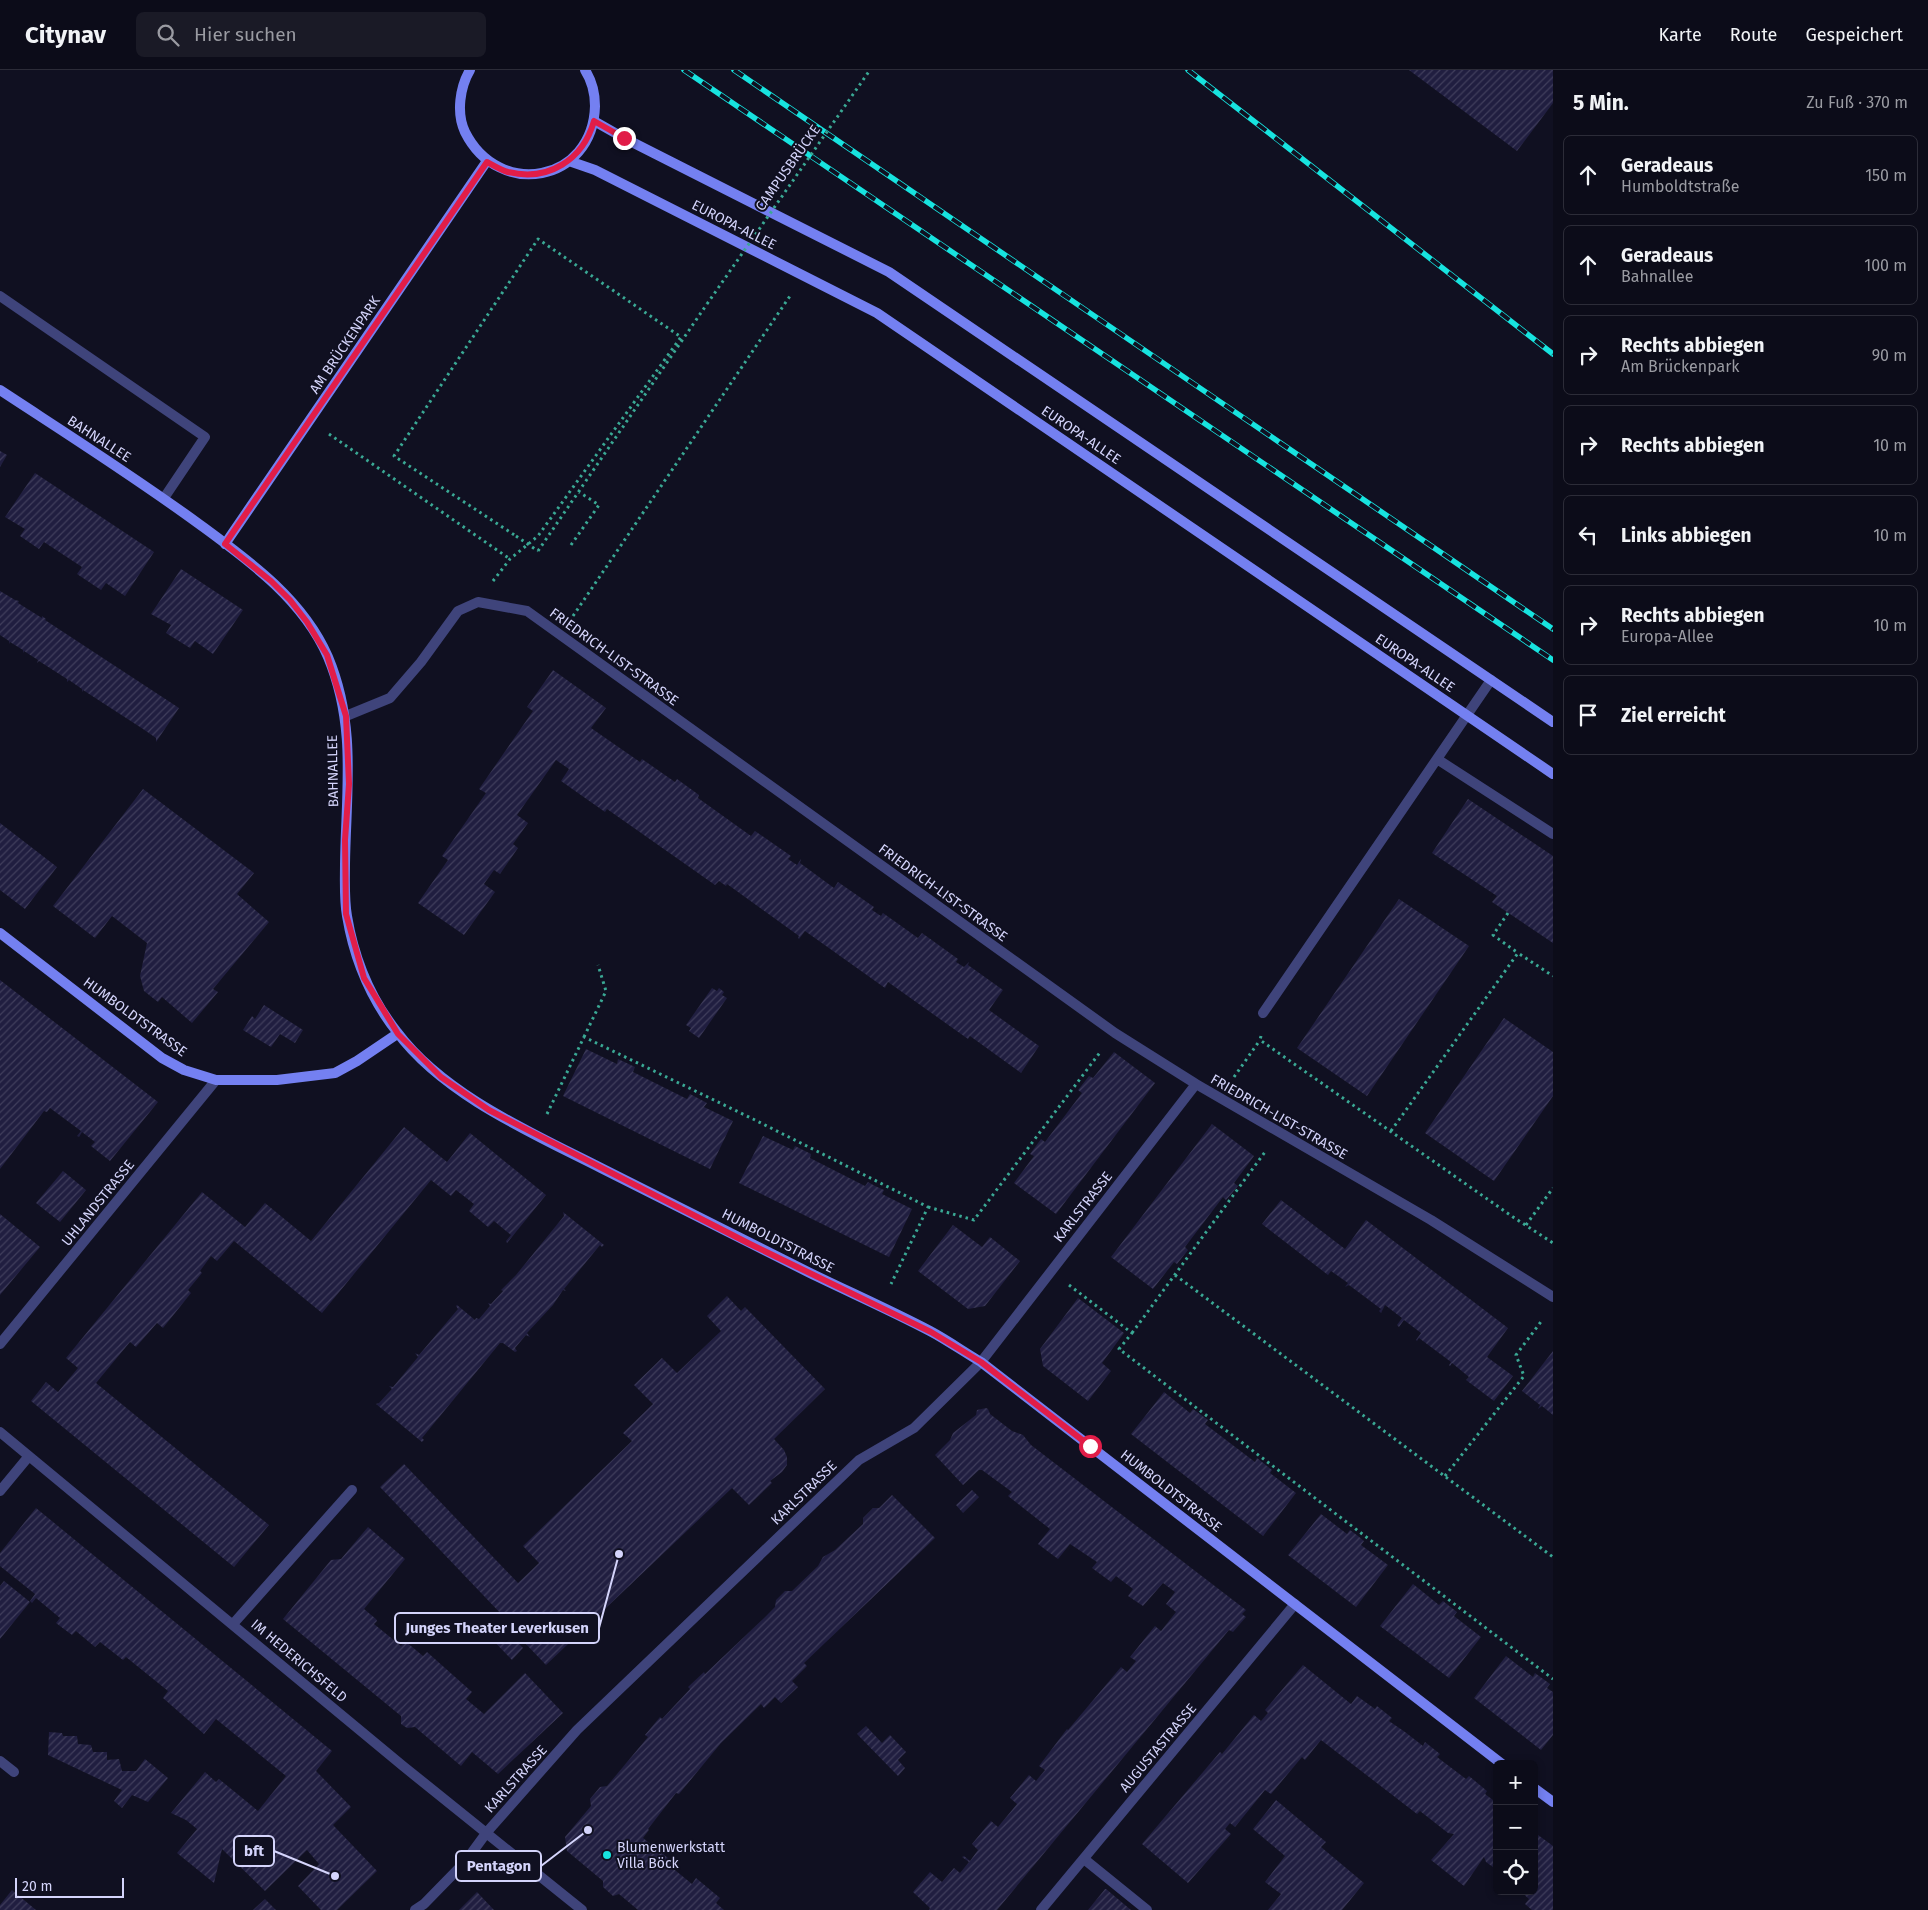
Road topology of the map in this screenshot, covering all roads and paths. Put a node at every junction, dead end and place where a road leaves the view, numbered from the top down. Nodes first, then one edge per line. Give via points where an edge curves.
1 (585, 70) edge
2 (870, 70) edge
3 (466, 73) edge
4 (594, 121) junction
5 (569, 161) junction
6 (487, 162) junction
7 (804, 276) junction
8 (0, 296) edge
9 (0, 390) edge
10 (310, 420) junction
11 (579, 492) junction
12 (164, 498) junction
13 (225, 544) junction
14 (571, 545) dead end
15 (510, 559) junction
16 (478, 602) junction
17 (560, 635) junction
18 (1491, 680) junction
19 (1467, 715) junction
20 (346, 716) junction
21 (1553, 722) edge
22 (1437, 759) junction
23 (1553, 774) edge
24 (1553, 834) edge
25 (1508, 913) dead end
26 (0, 932) edge
27 (1518, 953) junction
28 (598, 965) dead end
29 (1553, 976) edge
30 (1263, 1013) joint
31 (1115, 1033) junction
32 (398, 1034) junction
33 (584, 1037) junction
34 (1260, 1040) junction
35 (1233, 1078) dead end
36 (216, 1080) junction
37 (1196, 1084) junction
38 (1391, 1131) junction
39 (1279, 1133) junction
40 (537, 1135) junction
41 (1553, 1188) edge
42 (928, 1207) junction
43 (1526, 1225) junction
44 (1553, 1243) edge
45 (1051, 1271) junction
46 (1175, 1275) junction
47 (1553, 1297) edge
48 (879, 1307) junction
49 (1548, 1314) dead end
50 (1132, 1333) junction
51 (0, 1344) edge
52 (981, 1362) junction
53 (0, 1432) edge
54 (29, 1456) junction
55 (1445, 1476) junction
56 (352, 1490) dead end
57 (0, 1491) edge
58 (1553, 1557) edge
59 (1295, 1604) junction
60 (233, 1624) junction
61 (1553, 1680) edge
62 (1497, 1760) edge
63 (0, 1761) edge
64 (14, 1772) dead end
65 (1538, 1791) edge
66 (1553, 1802) edge
67 (487, 1832) junction
68 (1084, 1859) junction
69 (415, 1910) edge
70 (582, 1910) edge
71 (1041, 1910) edge
72 (1147, 1910) edge

1 - 4 street via 595,95
2 - 11 path, CAMPUSBRÜCKE, bridge
3 - 6 street via 460,104 462,126 472,145
4 - 5 street via 582,148
4 - 18 street, EUROPA-ALLEE via 889,272
5 - 6 street via 550,171 528,175 506,171
5 - 7 street, EUROPA-ALLEE via 595,170
6 - 10 street, AM BRÜCKENPARK
7 - 17 path
7 - 19 street, EUROPA-ALLEE via 876,313
8 - 12 street via 205,437
9 - 12 street, BAHNALLEE
10 - 13 street, AM BRÜCKENPARK
10 - 15 path
11 - 14 path via 599,505
11 - 15 path, CAMPUSBRÜCKE, bridge via 538,551 394,456 538,239 681,337 538,536
12 - 13 street, BAHNALLEE
13 - 20 street, BAHNALLEE via 271,581 307,622 327,655
15 - 16 path
16 - 17 street, FRIEDRICH-LIST-STRASSE via 527,611
16 - 20 street via 458,611 390,698
17 - 31 street, FRIEDRICH-LIST-STRASSE
18 - 19 street
18 - 21 street, EUROPA-ALLEE
19 - 22 street
19 - 23 street, EUROPA-ALLEE
20 - 32 street, BAHNALLEE via 349,784 345,840 346,914 364,978
22 - 24 street
22 - 30 street
25 - 27 path via 1493,935
26 - 36 street, HUMBOLDTSTRASSE via 162,1058 184,1070
27 - 29 path
27 - 38 path
28 - 33 path via 606,991
30 - 34 path
31 - 37 street, FRIEDRICH-LIST-STRASSE
31 - 42 path via 974,1220
32 - 36 street, HUMBOLDTSTRASSE via 335,1073 277,1080
32 - 40 street, HUMBOLDTSTRASSE via 441,1077 489,1110
33 - 40 path
33 - 42 path
34 - 35 path
34 - 38 path
36 - 51 street, UHLANDSTRASSE
37 - 39 street, FRIEDRICH-LIST-STRASSE
37 - 45 street, KARLSTRASSE
38 - 43 path
39 - 46 path
39 - 47 street, FRIEDRICH-LIST-STRASSE via 1431,1220
40 - 48 street, HUMBOLDTSTRASSE
41 - 43 path
42 - 48 path
43 - 44 path
45 - 50 path
45 - 52 street, KARLSTRASSE
46 - 50 path
46 - 55 path
48 - 52 street, HUMBOLDTSTRASSE via 931,1332
49 - 55 path via 1516,1355 1524,1376
50 - 61 path via 1119,1349
52 - 59 street, HUMBOLDTSTRASSE
52 - 67 street, KARLSTRASSE via 914,1428 859,1460 578,1730
53 - 54 street, IM HEDERICHSFELD
54 - 57 street
54 - 60 street, IM HEDERICHSFELD
55 - 58 path
56 - 60 street
59 - 62 street, HUMBOLDTSTRASSE
59 - 68 street, AUGUSTASTRASSE
60 - 67 street, IM HEDERICHSFELD
63 - 64 street
65 - 66 street
67 - 69 street, KARLSTRASSE via 465,1862
67 - 70 street, IM HEDERICHSFELD
68 - 71 street, AUGUSTASTRASSE
68 - 72 street

